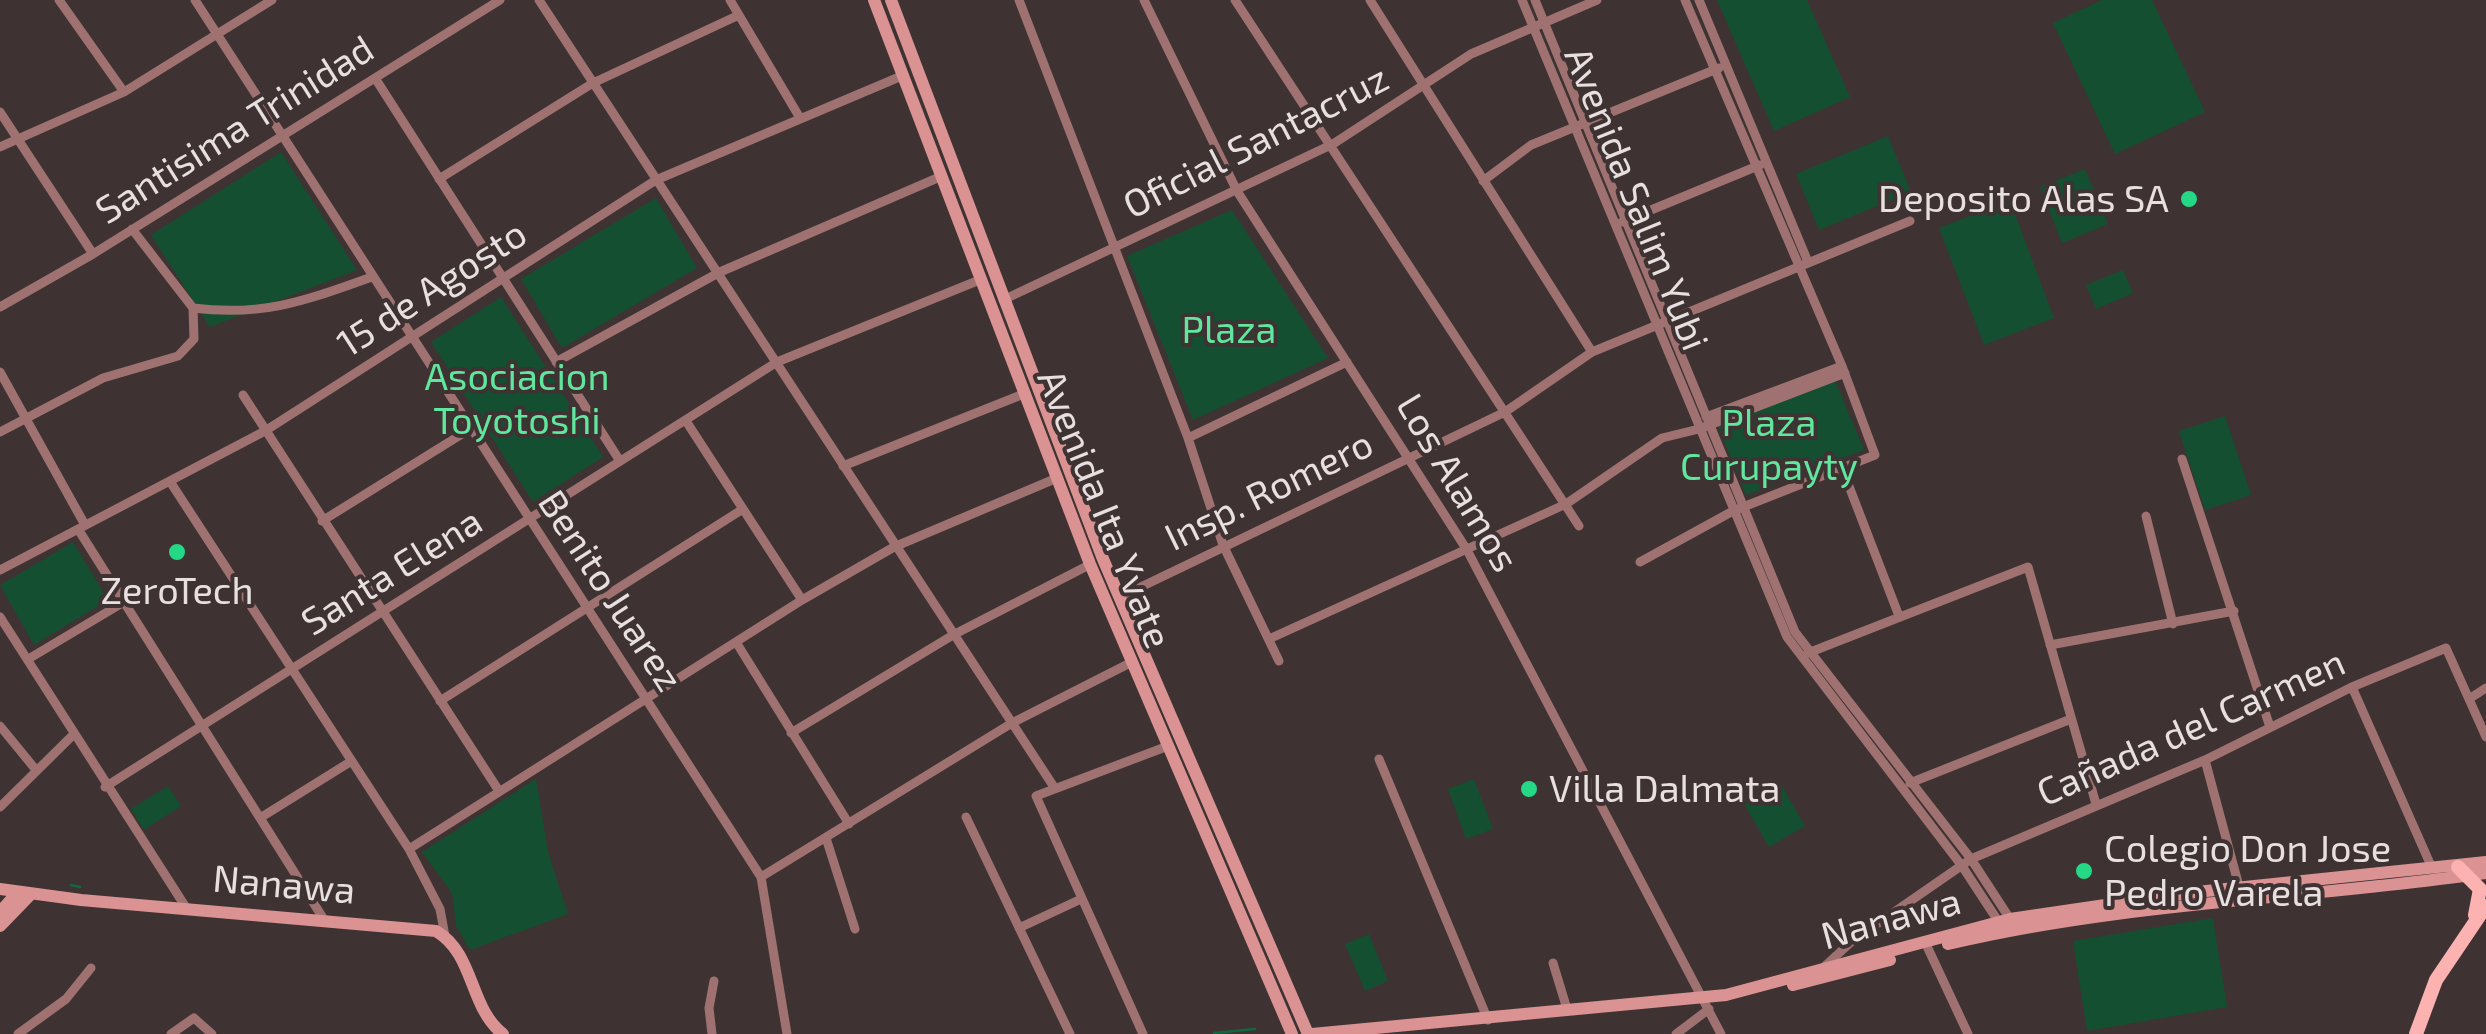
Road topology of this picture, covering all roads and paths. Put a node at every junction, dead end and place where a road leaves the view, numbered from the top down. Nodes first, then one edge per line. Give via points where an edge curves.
1 (60, 0) edge
2 (195, 0) edge
3 (272, 0) edge
4 (500, 0) edge
5 (539, 0) edge
6 (730, 0) edge
7 (874, 0) edge
8 (891, 0) edge
9 (1018, 0) edge
10 (1144, 0) edge
11 (1235, 0) edge
12 (1370, 0) edge
13 (1522, 0) edge
14 (1536, 0) edge
15 (1597, 0) edge
16 (1685, 0) edge
17 (1699, 0) edge
18 (738, 15) junction
19 (890, 18) junction
20 (1544, 20) junction
21 (1532, 24) junction
22 (218, 34) junction
23 (1721, 68) junction
24 (904, 75) junction
25 (375, 78) junction
26 (593, 83) junction
27 (1424, 88) junction
28 (124, 92) junction
29 (0, 112) edge
30 (800, 118) junction
31 (1586, 122) junction
32 (1574, 126) junction
33 (282, 136) junction
34 (19, 140) junction
35 (1333, 144) junction
36 (0, 148) edge
37 (1762, 165) junction
38 (942, 176) junction
39 (439, 179) junction
40 (656, 180) junction
41 (1483, 181) junction
42 (1238, 191) junction
43 (965, 216) junction
44 (1626, 221) junction
45 (1910, 221) dead end
46 (1614, 225) junction
47 (132, 229) junction
48 (1114, 249) junction
49 (93, 254) junction
50 (1808, 262) junction
51 (1797, 267) junction
52 (720, 272) junction
53 (372, 277) junction
54 (503, 278) junction
55 (982, 279) junction
56 (998, 302) junction
57 (0, 307) edge
58 (193, 308) junction
59 (1666, 319) junction
60 (1655, 324) junction
61 (412, 339) junction
62 (1592, 352) junction
63 (556, 362) junction
64 (777, 362) junction
65 (1346, 362) junction
66 (1844, 370) junction
67 (0, 372) edge
68 (1032, 390) junction
69 (243, 395) dead end
70 (1505, 412) junction
71 (24, 418) junction
72 (1709, 420) junction
73 (686, 421) junction
74 (1697, 425) junction
75 (470, 430) junction
76 (265, 431) junction
77 (0, 432) edge
78 (1188, 438) junction
79 (1409, 457) junction
80 (2182, 459) dead end
81 (620, 461) junction
82 (843, 466) junction
83 (1842, 468) junction
84 (1057, 478) junction
85 (171, 483) junction
86 (1566, 504) junction
87 (743, 509) junction
88 (1738, 509) junction
89 (2146, 516) dead end
90 (322, 521) junction
91 (529, 521) junction
92 (1579, 526) dead end
93 (81, 527) junction
94 (1224, 546) junction
95 (894, 547) junction
96 (1466, 550) junction
97 (1096, 561) junction
98 (1640, 562) dead end
99 (0, 570) edge
100 (1120, 597) junction
101 (802, 600) junction
102 (124, 602) junction
103 (585, 609) junction
104 (2234, 611) junction
105 (382, 614) junction
106 (1899, 616) junction
107 (0, 617) edge
108 (2172, 624) junction
109 (953, 635) junction
110 (1270, 639) junction
111 (736, 642) junction
112 (2050, 645) junction
113 (1805, 654) junction
114 (30, 658) junction
115 (1278, 661) dead end
116 (1132, 662) junction
117 (292, 670) junction
118 (2352, 687) junction
119 (2486, 688) edge
120 (2469, 699) junction
121 (643, 700) junction
122 (440, 701) junction
123 (2071, 719) junction
124 (1166, 722) junction
125 (1012, 724) junction
126 (0, 726) edge
127 (202, 726) junction
128 (2270, 727) junction
129 (791, 733) junction
130 (74, 734) junction
131 (2486, 737) edge
132 (1168, 746) junction
133 (1379, 760) dead end
134 (2205, 760) junction
135 (350, 762) junction
136 (36, 770) junction
137 (1910, 783) junction
138 (105, 787) junction
139 (1054, 787) junction
140 (499, 792) junction
141 (3, 799) edge
142 (2096, 804) junction
143 (966, 817) dead end
144 (260, 818) junction
145 (849, 824) junction
146 (826, 838) junction
147 (409, 849) junction
148 (2486, 862) edge
149 (1967, 863) junction
150 (2432, 868) junction
151 (2462, 871) junction
152 (2486, 873) edge
153 (1232, 876) junction
154 (762, 877) junction
155 (2386, 878) junction
156 (0, 888) edge
157 (2240, 892) junction
158 (25, 893) junction
159 (1080, 900) junction
160 (184, 906) junction
161 (0, 912) edge
162 (2480, 912) edge
163 (323, 918) junction
164 (2007, 925) junction
165 (0, 926) edge
166 (1019, 928) junction
167 (855, 929) dead end
168 (1876, 929) junction
169 (445, 936) junction
170 (1927, 945) junction
171 (1866, 957) junction
172 (1554, 963) dead end
173 (91, 968) dead end
174 (1822, 968) junction
175 (714, 982) dead end
176 (1706, 1003) junction
177 (1568, 1009) junction
178 (1488, 1019) junction
179 (491, 1024) junction
180 (18, 1034) edge
181 (171, 1034) edge
182 (212, 1034) edge
183 (476, 1034) edge
184 (503, 1034) edge
185 (712, 1034) edge
186 (787, 1034) edge
187 (1070, 1034) edge
188 (1143, 1034) edge
189 (1292, 1034) edge
190 (1312, 1034) edge
191 (1354, 1034) edge
192 (1676, 1034) edge
193 (1721, 1034) edge
194 (1968, 1034) edge
195 (2416, 1034) edge

1 - 28 street
2 - 22 street, Benito Juarez
3 - 22 street
4 - 25 street, Santisima Trinidad
5 - 26 street
6 - 18 street
7 - 19 main road, Avenida Ita Yvate
8 - 19 main road, Avenida Ita Yvate
9 - 48 street
10 - 42 street, Los Alamos
11 - 35 street
12 - 27 street
13 - 21 street, Avenida Salim Yubi
14 - 20 street, Avenida Salim Yubi
15 - 20 street, Oficial Santacruz
16 - 23 street
17 - 23 street
18 - 26 street
18 - 30 street
19 - 24 main road, Avenida Ita Yvate
19 - 43 main road, Avenida Ita Yvate
20 - 21 street, Oficial Santacruz
20 - 31 street, Avenida Salim Yubi
21 - 27 street, Oficial Santacruz via 1471,54
21 - 32 street, Avenida Salim Yubi
22 - 28 street
22 - 33 street, Benito Juarez
23 - 31 street
23 - 37 street
24 - 30 street, 15 de Agosto
24 - 38 main road, Avenida Ita Yvate
25 - 33 street, Santisima Trinidad
25 - 39 street
26 - 39 street
26 - 40 street
27 - 35 street, Oficial Santacruz
27 - 41 street
28 - 34 street
29 - 34 street
30 - 40 street, 15 de Agosto
31 - 32 street
31 - 44 street, Avenida Salim Yubi
32 - 41 street via 1531,146
32 - 46 street, Avenida Salim Yubi
33 - 47 street, Santisima Trinidad
33 - 53 street, Benito Juarez
34 - 36 street
34 - 49 street
35 - 42 street, Oficial Santacruz
35 - 70 street
37 - 44 street
37 - 50 street
37 - 51 street
38 - 43 main road, Avenida Ita Yvate
38 - 52 street
39 - 54 street
40 - 52 street
40 - 54 street, 15 de Agosto
41 - 62 street
42 - 48 street, Oficial Santacruz
42 - 65 street, Los Alamos
43 - 55 main road, Avenida Ita Yvate
43 - 56 main road, Avenida Ita Yvate
44 - 46 street
44 - 59 street, Avenida Salim Yubi
45 - 50 street, Insp. Romero
46 - 60 street, Avenida Salim Yubi
47 - 49 street, Santisima Trinidad
47 - 58 street
48 - 56 street, Oficial Santacruz
48 - 78 street
49 - 57 street, Santisima Trinidad
50 - 51 street, Insp. Romero
51 - 59 street, Insp. Romero
51 - 66 street
52 - 63 street
52 - 64 street
53 - 58 street via 286,308
53 - 61 street, Benito Juarez
54 - 61 street, 15 de Agosto
54 - 63 street
55 - 56 main road, Avenida Ita Yvate
55 - 64 street, Santa Elena
56 - 68 main road, Avenida Ita Yvate
58 - 71 street via 194,339 178,356 103,378
59 - 60 street, Insp. Romero
59 - 72 street, Avenida Salim Yubi
60 - 62 street, Insp. Romero
60 - 74 street, Avenida Salim Yubi
61 - 75 street, Benito Juarez
61 - 76 street, 15 de Agosto
62 - 70 street, Insp. Romero
63 - 81 street
64 - 73 street, Santa Elena
64 - 82 street
65 - 78 street
65 - 79 street, Los Alamos
66 - 72 street
66 - 83 street via 1875,455
67 - 71 street
68 - 82 street
68 - 84 main road, Avenida Ita Yvate
68 - 97 main road, Avenida Ita Yvate
69 - 76 street
70 - 79 street, Insp. Romero
70 - 86 street
71 - 77 street
71 - 93 street
72 - 74 street
72 - 88 street, Avenida Salim Yubi
73 - 81 street, Santa Elena
73 - 87 street
74 - 86 street via 1644,446
74 - 88 street, Avenida Salim Yubi
75 - 90 street
75 - 91 street, Benito Juarez
76 - 85 street, 15 de Agosto
76 - 90 street
78 - 94 street
79 - 94 street, Insp. Romero
79 - 96 street, Los Alamos
80 - 104 street
81 - 91 street, Santa Elena
82 - 95 street
83 - 88 street
83 - 106 street
84 - 95 street
84 - 97 main road, Avenida Ita Yvate
85 - 93 street, 15 de Agosto
85 - 117 street
86 - 92 street
86 - 96 street
87 - 101 street
87 - 103 street
88 - 98 street
88 - 113 street, Avenida Salim Yubi via 1788,637
89 - 108 street
90 - 105 street
91 - 103 street, Benito Juarez
91 - 105 street, Santa Elena
93 - 99 street, 15 de Agosto
93 - 102 street
94 - 100 street, Insp. Romero
94 - 110 street
95 - 101 street
95 - 109 street
96 - 110 street
96 - 176 street, Los Alamos
97 - 100 main road, Avenida Ita Yvate
97 - 109 street
97 - 116 main road, Avenida Ita Yvate
100 - 124 main road, Avenida Ita Yvate
101 - 111 street
102 - 114 street
102 - 127 street
103 - 121 street, Benito Juarez
103 - 122 street
104 - 108 street
104 - 128 street
105 - 117 street, Santa Elena
105 - 122 street
106 - 112 street via 2028,567
106 - 113 street
107 - 114 street
108 - 112 street
109 - 125 street
109 - 129 street
110 - 115 street
111 - 121 street
111 - 129 street
112 - 123 street
113 - 137 street, Avenida Salim Yubi
113 - 149 street, Avenida Salim Yubi
114 - 130 street
116 - 124 main road, Avenida Ita Yvate
116 - 125 street
117 - 127 street, Santa Elena
117 - 135 street
118 - 120 street, Cañada del Carmen via 2446,648
118 - 128 street, Cañada del Carmen
118 - 150 street
119 - 120 street
120 - 131 street
121 - 140 street
121 - 154 street, Benito Juarez
122 - 140 street
123 - 137 street
123 - 142 street
124 - 132 main road, Avenida Ita Yvate
124 - 153 main road, Avenida Ita Yvate
125 - 139 street
125 - 145 street
126 - 136 street
127 - 138 street, Santa Elena
127 - 144 street
128 - 134 street, Cañada del Carmen
129 - 145 street
130 - 136 street
130 - 138 street
132 - 139 street
132 - 153 main road, Avenida Ita Yvate
133 - 178 street
134 - 142 street, Cañada del Carmen
134 - 157 street
135 - 144 street
135 - 147 street
136 - 141 street
137 - 149 street, Avenida Salim Yubi
138 - 160 street
139 - 159 street via 1036,796 1036,803
140 - 147 street
142 - 149 street, Cañada del Carmen
143 - 166 street
144 - 163 street
145 - 146 street
146 - 154 street
146 - 167 street
147 - 169 street via 440,910
148 - 151 main road, Nanawa
149 - 164 street, Avenida Salim Yubi
149 - 168 street, Cañada del Carmen
150 - 151 main road, Nanawa
150 - 155 main road, Nanawa
151 - 152 main road, Nanawa
151 - 155 main road, Nanawa
151 - 162 main road via 2480,889
153 - 189 main road, Avenida Ita Yvate
153 - 190 main road, Avenida Ita Yvate
154 - 186 street, Benito Juarez
155 - 157 main road, Nanawa
156 - 158 main road, Nanawa
157 - 164 main road, Nanawa
158 - 160 main road, Nanawa
158 - 161 main road
158 - 165 main road
159 - 166 street
159 - 188 street
160 - 163 main road, Nanawa
162 - 195 main road via 2436,980
163 - 169 main road, Nanawa
164 - 170 main road, Nanawa
166 - 187 street
168 - 171 street via 1860,948
168 - 174 street, Cañada del Carmen
169 - 179 main road via 464,961
170 - 171 main road, Nanawa
170 - 176 main road, Nanawa
170 - 194 street
171 - 174 main road, Nanawa
172 - 177 street
173 - 180 street via 66,998
174 - 176 main road, Nanawa
175 - 185 street
176 - 177 main road, Nanawa
176 - 178 main road, Nanawa
176 - 192 street
176 - 193 street, Los Alamos
177 - 178 main road, Nanawa
178 - 190 main road, Nanawa
178 - 191 main road, Nanawa
179 - 183 main road
179 - 184 main road
181 - 182 street via 194,1018

